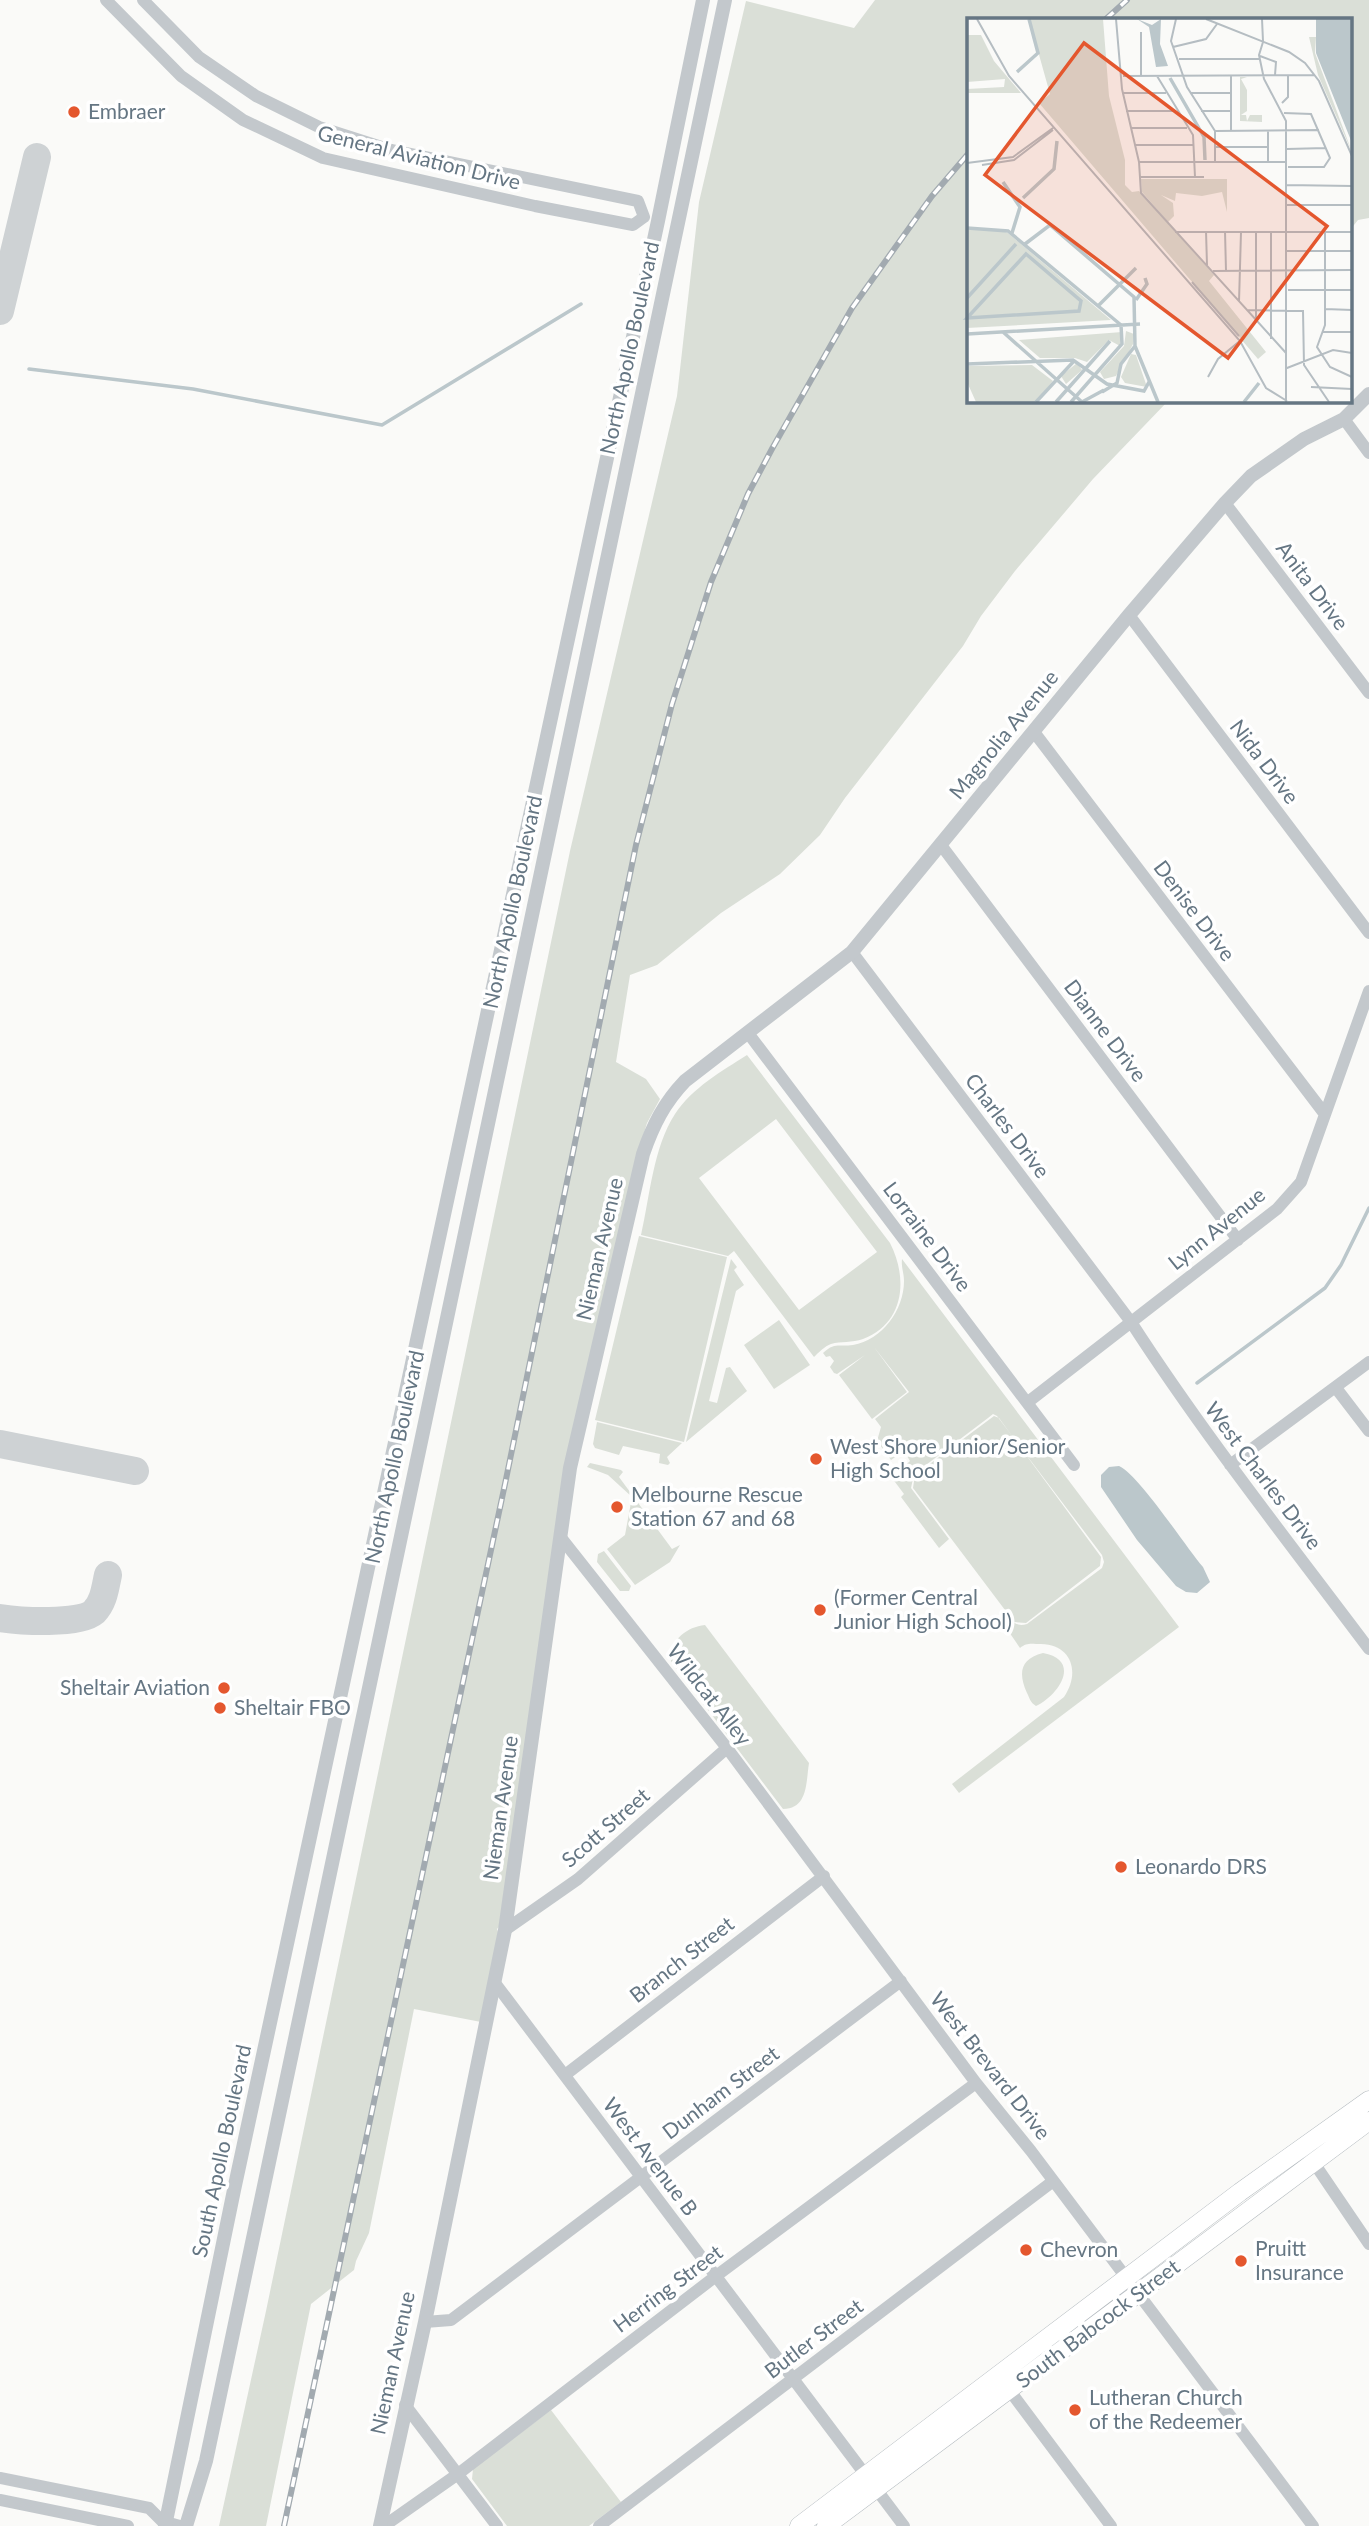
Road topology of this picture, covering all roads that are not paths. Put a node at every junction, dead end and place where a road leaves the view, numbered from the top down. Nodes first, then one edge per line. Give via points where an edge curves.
1 (106, 0) edge
2 (143, 0) edge
3 (703, 0) edge
4 (725, 0) edge
5 (513, 175) junction
6 (508, 200) junction
7 (651, 219) junction
8 (676, 226) junction
9 (1369, 394) edge
10 (1344, 419) junction
11 (1369, 453) edge
12 (1225, 503) junction
13 (1129, 615) junction
14 (1369, 693) edge
15 (1034, 732) junction
16 (941, 845) junction
17 (1369, 933) edge
18 (852, 953) junction
19 (1369, 991) edge
20 (748, 1033) junction
21 (668, 1099) joint
22 (1324, 1113) junction
23 (1238, 1240) junction
24 (1131, 1322) junction
25 (1369, 1362) edge
26 (1336, 1388) junction
27 (1028, 1402) junction
28 (1369, 1432) edge
29 (1074, 1465) dead end
30 (1230, 1465) junction
31 (562, 1539) junction
32 (1369, 1649) edge
33 (727, 1748) junction
34 (323, 1785) joint
35 (824, 1876) junction
36 (505, 1930) junction
37 (901, 1981) junction
38 (495, 1983) junction
39 (565, 2075) junction
40 (976, 2083) junction
41 (1369, 2099) edge
42 (1369, 2121) edge
43 (1308, 2155) junction
44 (642, 2178) junction
45 (1052, 2182) junction
46 (1369, 2244) edge
47 (716, 2276) junction
48 (1131, 2286) junction
49 (425, 2322) junction
50 (792, 2379) junction
51 (994, 2379) junction
52 (1010, 2390) junction
53 (405, 2405) junction
54 (458, 2474) junction
55 (0, 2478) edge
56 (871, 2482) junction
57 (0, 2500) edge
58 (165, 2524) edge
59 (128, 2526) edge
60 (186, 2526) edge
61 (382, 2526) edge
62 (497, 2526) edge
63 (599, 2526) edge
64 (799, 2526) edge
65 (826, 2526) edge
66 (904, 2526) edge
67 (1111, 2526) edge
68 (1313, 2526) edge

1 - 6 street, General Aviation Drive via 181,76 243,120 323,158
2 - 5 street, General Aviation Drive via 199,57 256,96 319,127 391,150
3 - 7 street, North Apollo Boulevard
4 - 8 street, North Apollo Boulevard
5 - 6 street
5 - 7 street, General Aviation Drive via 638,201
6 - 7 street, General Aviation Drive via 633,225
7 - 8 street, General Aviation Drive
7 - 34 street, North Apollo Boulevard
8 - 60 street, North Apollo Boulevard via 206,2462
9 - 10 street, Magnolia Avenue
10 - 11 street
10 - 12 street, Magnolia Avenue via 1304,439 1251,476
12 - 13 street, Magnolia Avenue
12 - 14 street, Anita Drive
13 - 15 street, Magnolia Avenue
13 - 17 street, Nida Drive
15 - 16 street, Magnolia Avenue
15 - 22 street, Denise Drive
16 - 18 street, Magnolia Avenue
16 - 23 street, Dianne Drive
18 - 20 street, Magnolia Avenue
18 - 24 street, Charles Drive
19 - 22 street, Lynn Avenue
20 - 21 street, Magnolia Avenue
20 - 27 street, Lorraine Drive
21 - 31 street, Nieman Avenue via 643,1154 570,1468
22 - 23 street, Lynn Avenue via 1301,1182 1277,1209
23 - 24 street, Lynn Avenue
24 - 27 street, Lynn Avenue
24 - 30 street, West Charles Drive
25 - 26 street
26 - 28 street
26 - 30 street
27 - 29 street, Lorraine Drive
30 - 32 street, West Charles Drive
31 - 33 street, Wildcat Alley
31 - 36 street, Nieman Avenue
33 - 35 street, Wildcat Alley
33 - 36 street, Scott Street via 578,1879
34 - 58 street, South Apollo Boulevard
35 - 37 street, West Brevard Drive
35 - 39 street, Branch Street
36 - 38 street, Nieman Avenue
37 - 40 street, West Brevard Drive
37 - 44 street, Dunham Street
38 - 39 street, West Avenue B
38 - 49 street, Nieman Avenue
39 - 44 street, West Avenue B
40 - 45 street, West Brevard Drive
40 - 47 street, Herring Street
41 - 43 main road
42 - 43 main road, South Babcock Street
43 - 46 street
43 - 48 main road, South Babcock Street
43 - 48 main road, South Babcock Street via 1240,2192
44 - 47 street, West Avenue B
44 - 49 street, Dunham Street via 451,2319
45 - 48 street, West Brevard Drive
45 - 50 street, Butler Street
47 - 50 street, West Avenue B
47 - 54 street, Herring Street
48 - 51 main road, South Babcock Street
48 - 52 main road, South Babcock Street
48 - 68 street, West Brevard Drive
49 - 53 street, Nieman Avenue
50 - 56 street, West Avenue B
50 - 63 street, Butler Street
51 - 52 street
51 - 56 main road, South Babcock Street
52 - 56 main road, South Babcock Street
52 - 67 street
53 - 54 street
53 - 61 street, Nieman Avenue
54 - 61 street, Herring Street
54 - 62 street
55 - 58 street via 149,2508
56 - 64 main road, South Babcock Street
56 - 65 main road, South Babcock Street
56 - 66 street, West Avenue B
57 - 59 street

